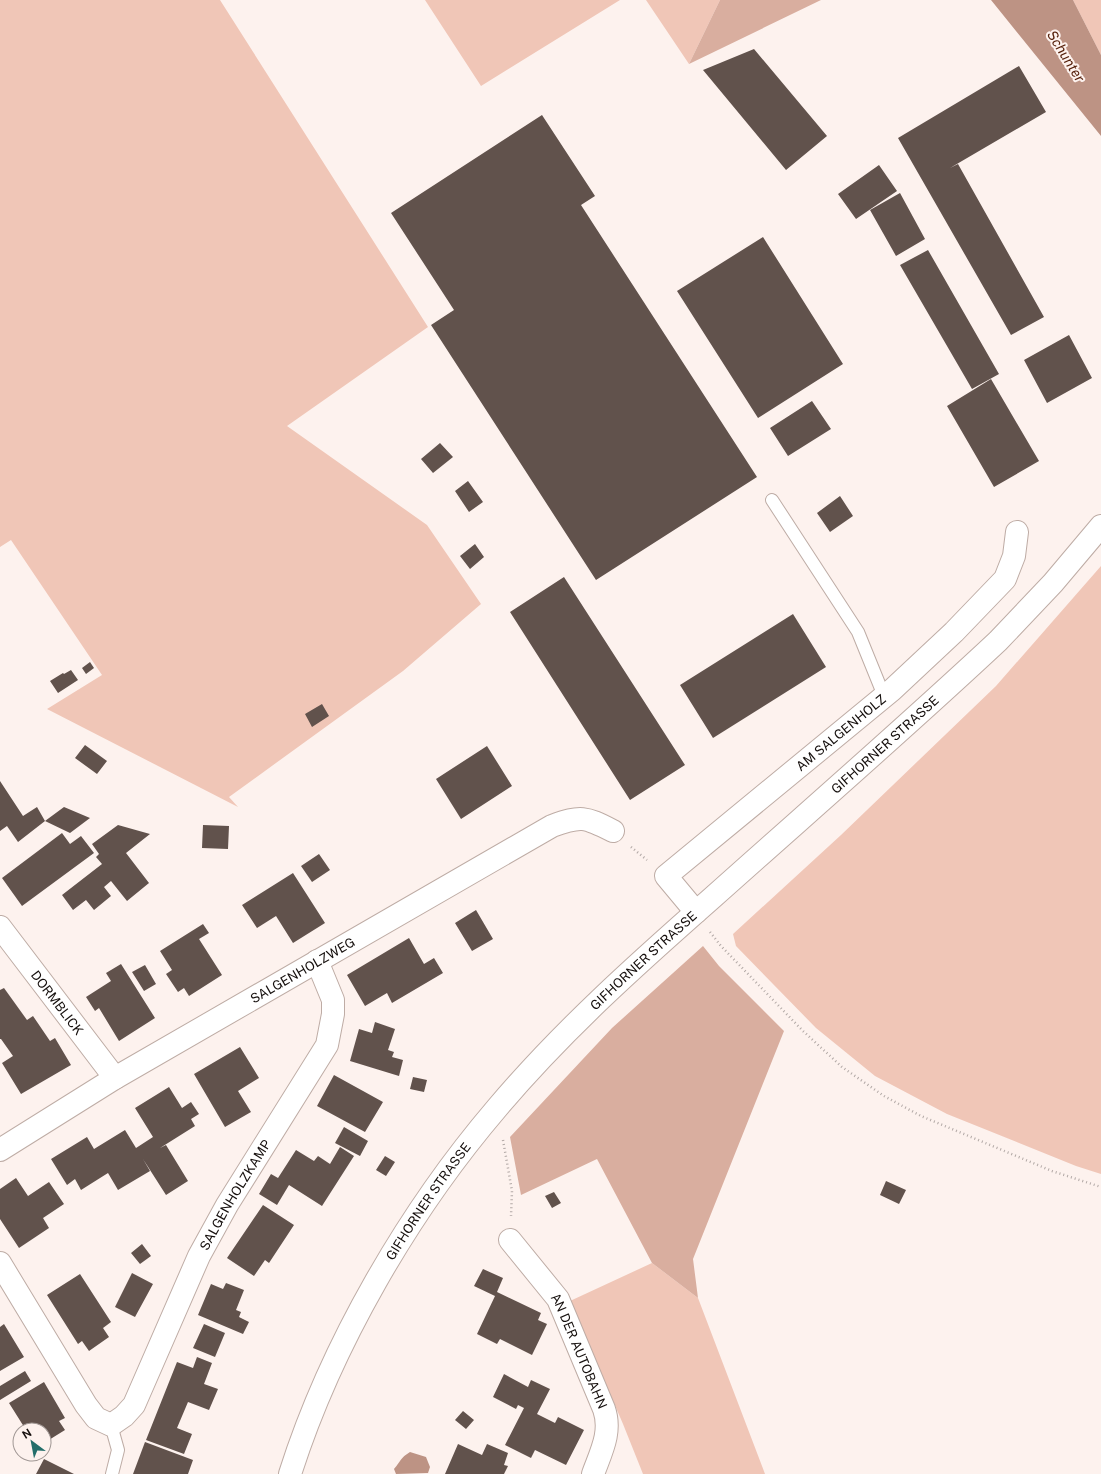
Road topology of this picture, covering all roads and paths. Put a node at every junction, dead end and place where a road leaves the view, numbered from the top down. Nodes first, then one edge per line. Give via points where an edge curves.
1 (772, 500) dead end
2 (1101, 526) edge
3 (1017, 532) dead end
4 (884, 696) junction
5 (613, 831) joint
6 (666, 876) junction
7 (696, 912) junction
8 (0, 927) edge
9 (317, 961) junction
10 (115, 1078) junction
11 (496, 1108) junction
12 (0, 1150) edge
13 (1101, 1187) edge
14 (510, 1240) joint
15 (0, 1263) edge
16 (111, 1425) junction
17 (112, 1474) edge
18 (290, 1474) edge
19 (593, 1474) edge

1 - 4 lane via 858,632
2 - 7 street, GIFHORNER STRASSE via 998,642
3 - 4 street, AM SALGENHOLZ via 1014,556 1005,579 954,632
4 - 6 street, AM SALGENHOLZ
5 - 6 path
5 - 9 street, SALGENHOLZWEG via 593,821 575,818 552,826
6 - 7 street
7 - 11 street, GIFHORNER STRASSE via 605,995
7 - 13 path via 721,946 803,1031 842,1067 884,1096 921,1116 1052,1171
8 - 10 street, DORMBLICK
9 - 10 street, SALGENHOLZWEG
9 - 16 street, SALGENHOLZKAMP via 333,1000 327,1045 223,1211 187,1283 134,1405
10 - 12 street, SALGENHOLZWEG
11 - 14 path via 512,1192
11 - 18 street, GIFHORNER STRASSE via 425,1203 367,1299 336,1359
14 - 19 street, AN DER AUTOBAHN via 558,1299 608,1420
15 - 16 street via 86,1405 96,1418
16 - 17 lane via 118,1450

